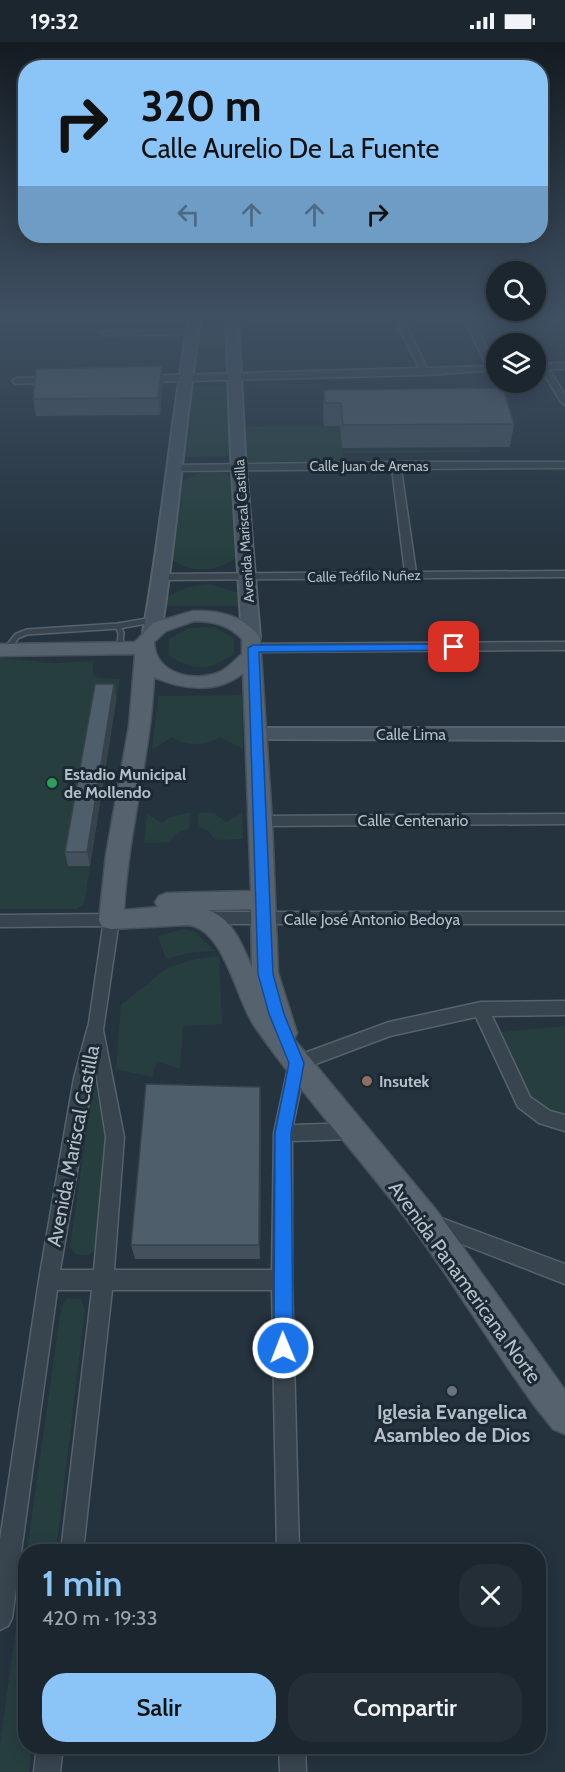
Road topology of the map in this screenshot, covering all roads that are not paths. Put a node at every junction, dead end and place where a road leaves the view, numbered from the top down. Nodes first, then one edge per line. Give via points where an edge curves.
1 (182, 398) edge
2 (235, 398) edge
3 (396, 465) junction
4 (565, 465) edge
5 (239, 467) junction
6 (173, 468) junction
7 (565, 574) edge
8 (411, 575) junction
9 (162, 578) junction
10 (248, 578) junction
11 (118, 626) junction
12 (149, 640) junction
13 (565, 646) edge
14 (252, 647) junction
15 (120, 648) junction
16 (3, 650) edge
17 (256, 734) junction
18 (565, 734) edge
19 (565, 819) edge
20 (261, 821) junction
21 (264, 909) junction
22 (111, 912) junction
23 (206, 918) junction
24 (565, 918) edge
25 (0, 921) edge
26 (565, 1008) edge
27 (481, 1009) junction
28 (97, 1023) junction
29 (297, 1063) junction
30 (565, 1123) edge
31 (352, 1131) junction
32 (283, 1133) junction
33 (427, 1222) junction
34 (565, 1274) edge
35 (49, 1280) junction
36 (282, 1280) junction
37 (103, 1282) junction
38 (565, 1417) edge
39 (73, 1544) edge
40 (288, 1544) edge
41 (0, 1618) edge
42 (49, 1754) edge
43 (292, 1754) edge
44 (47, 1772) edge
45 (292, 1772) edge

1 - 6 street
2 - 5 street, Avenida Mariscal Castilla
3 - 4 street, Calle Juan de Arenas
3 - 5 street, Calle Juan de Arenas
3 - 8 street
5 - 6 street, Calle Juan de Arenas
5 - 10 street, Avenida Mariscal Castilla
6 - 9 street
7 - 8 street, Calle Teófilo Nuñez
8 - 10 street, Calle Teófilo Nuñez
9 - 10 street, Calle Teófilo Nuñez
9 - 12 street
10 - 14 street, Avenida Mariscal Castilla
11 - 12 lane
11 - 15 lane
11 - 16 lane via 27,632
12 - 14 main road via 177,619 209,616 234,623
12 - 14 main road via 159,674 198,682 238,671
12 - 15 main road
12 - 22 main road
13 - 14 street
14 - 17 main road, Avenida Mariscal Castilla
15 - 16 main road
17 - 18 street, Calle Lima
17 - 20 main road, Avenida Mariscal Castilla
19 - 20 street, Calle Centenario
20 - 21 main road, Avenida Mariscal Castilla
21 - 22 main road
21 - 23 street, Calle José Antonio Bedoya
21 - 24 street, Calle José Antonio Bedoya
21 - 29 main road, Avenida Mariscal Castilla via 265,974 276,1014
22 - 23 main road, Calle José Antonio Bedoya
22 - 25 street, Calle José Antonio Bedoya
22 - 28 street
23 - 29 main road via 234,952 257,1010
26 - 27 street
27 - 29 street via 389,1029
27 - 30 street via 524,1102 545,1117
28 - 35 street, Avenida Mariscal Castilla via 83,1078
28 - 37 street, Avenida Mariscal Castilla via 115,1137
29 - 31 main road, Avenida Panamericana Norte
29 - 32 street
31 - 32 street
31 - 33 main road, Avenida Panamericana Norte
32 - 36 street
33 - 34 street
33 - 38 main road, Avenida Panamericana Norte via 530,1375
35 - 37 street
35 - 41 street, Avenida Mariscal Castilla
36 - 37 street
36 - 40 street
37 - 39 street, Avenida Mariscal Castilla
42 - 44 street
43 - 45 street

